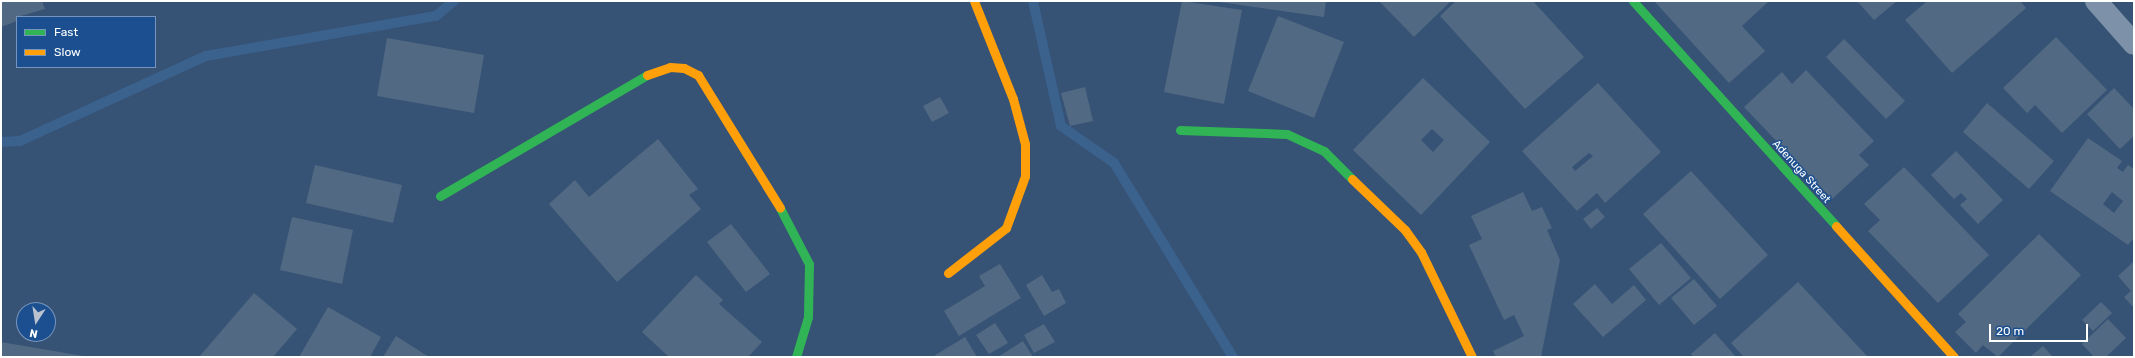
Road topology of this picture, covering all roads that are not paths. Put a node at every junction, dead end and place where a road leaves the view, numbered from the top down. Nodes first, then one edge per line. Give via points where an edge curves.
1 (974, 1) edge
2 (1633, 1) edge
3 (2096, 1) edge
4 (2134, 44) edge
5 (1180, 130) dead end
6 (440, 196) dead end
7 (948, 274) dead end
8 (796, 357) edge
9 (1472, 357) edge
10 (1954, 357) edge

1 - 7 street via 1013,99 1025,144 1025,176 1006,228
2 - 10 street, Adenuga Street
3 - 4 street
5 - 9 street via 1287,134 1324,151 1405,230 1421,252
6 - 8 street via 653,71 670,67 684,68 698,75 711,93 776,198 809,264 808,317

